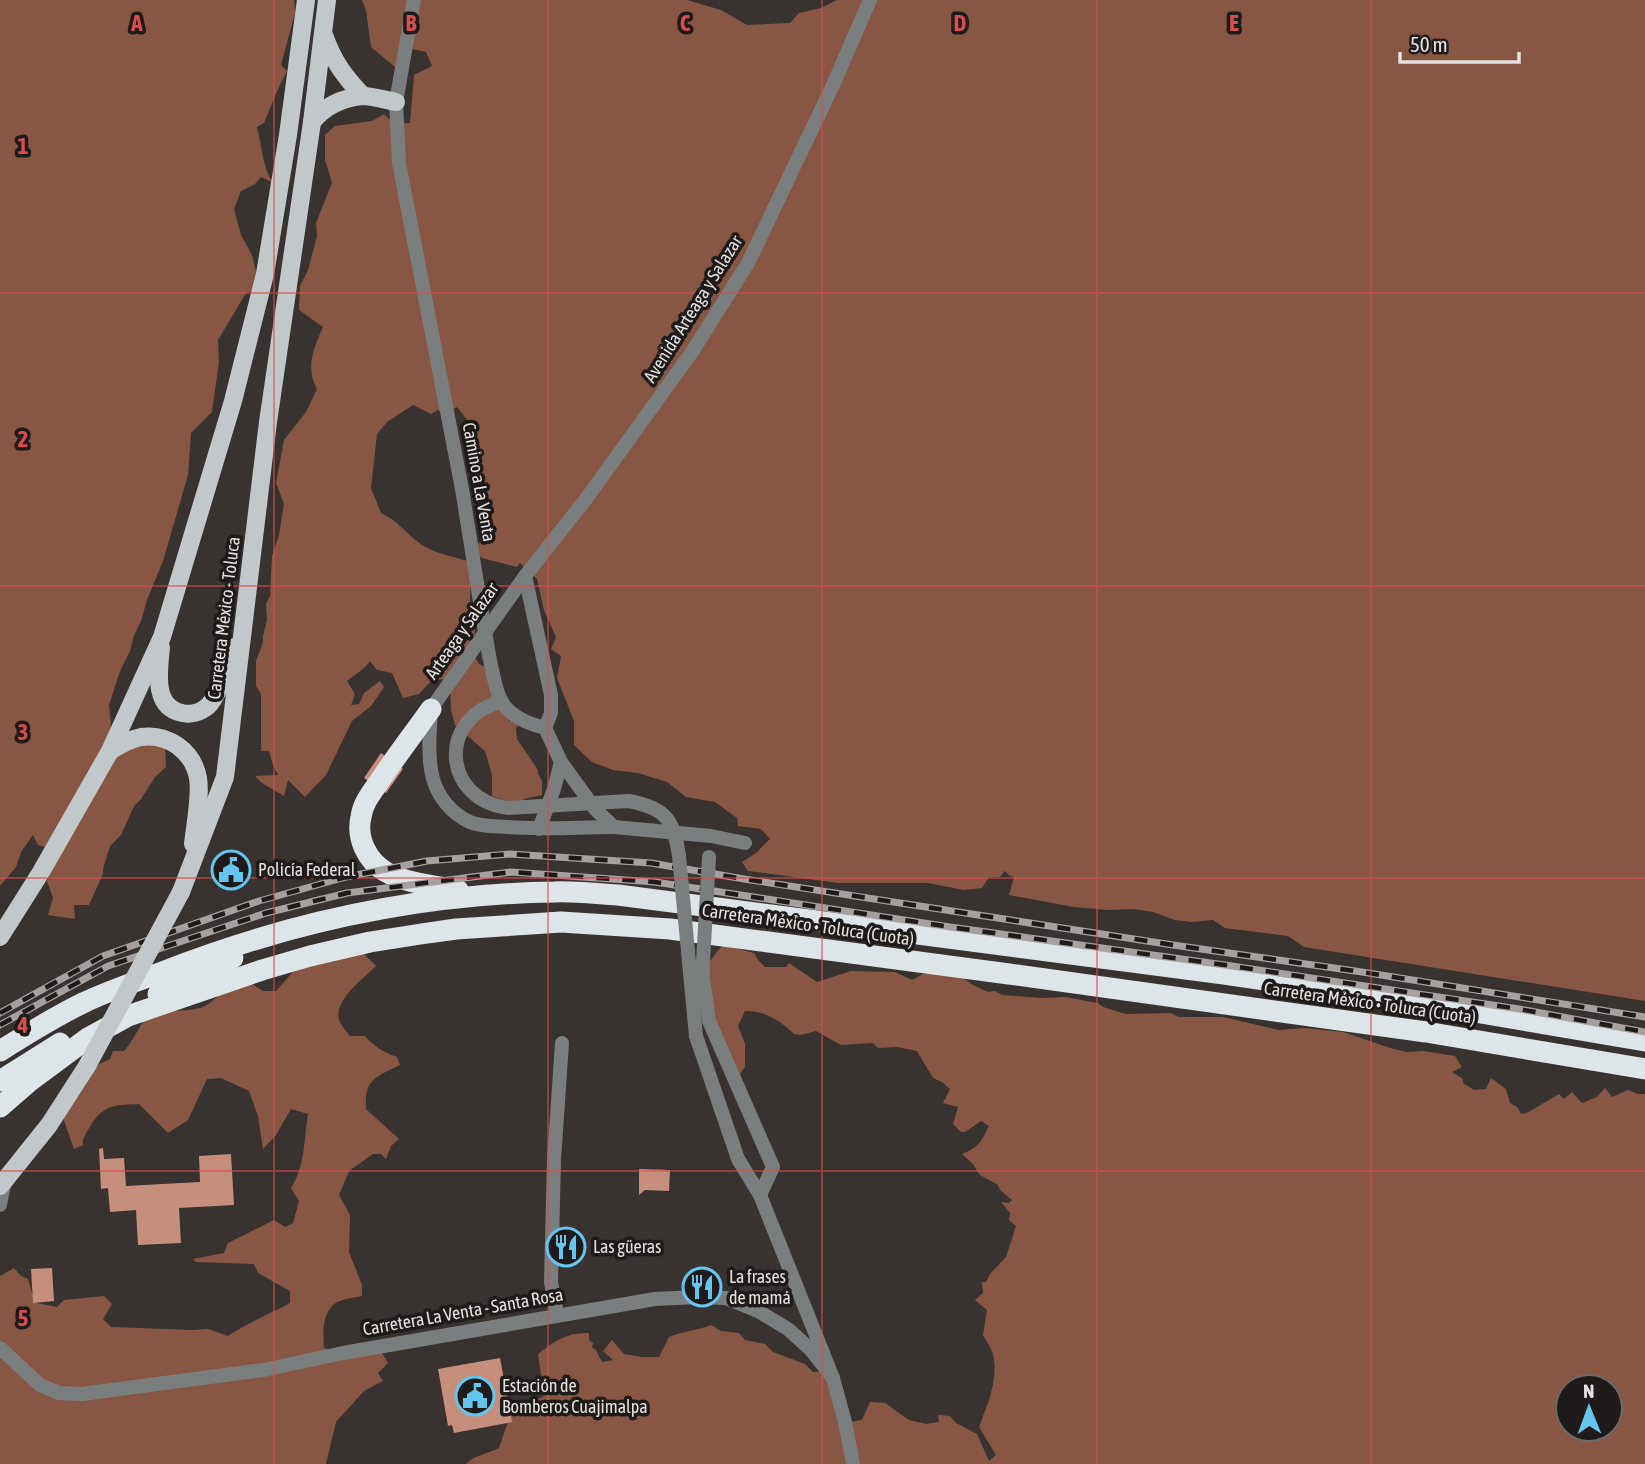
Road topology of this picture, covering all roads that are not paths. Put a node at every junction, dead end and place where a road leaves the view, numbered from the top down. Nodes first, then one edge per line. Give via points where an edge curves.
1 (306, 0) edge
2 (327, 0) edge
3 (414, 0) edge
4 (870, 0) edge
5 (323, 30) junction
6 (363, 96) junction
7 (396, 102) junction
8 (312, 122) junction
9 (525, 576) junction
10 (244, 630) junction
11 (162, 637) junction
12 (500, 702) junction
13 (431, 709) junction
14 (545, 728) junction
15 (110, 751) junction
16 (561, 762) junction
17 (614, 827) junction
18 (539, 829) junction
19 (711, 836) junction
20 (745, 844) dead end
21 (191, 865) junction
22 (491, 895) junction
23 (291, 929) junction
24 (0, 937) edge
25 (1645, 1041) edge
26 (562, 1043) dead end
27 (0, 1051) edge
28 (1645, 1069) edge
29 (0, 1081) edge
30 (0, 1107) edge
31 (2, 1183) edge
32 (760, 1195) junction
33 (0, 1205) edge
34 (557, 1315) junction
35 (0, 1348) edge
36 (833, 1378) junction
37 (853, 1464) edge

1 - 11 main road via 265,274 233,401
2 - 5 main road, Carretera México - Toluca
3 - 7 street, Camino a La Venta
4 - 9 street, Avenida Arteaga y Salazar via 748,263 692,352
5 - 6 main road via 340,71
5 - 8 main road, Carretera México - Toluca
6 - 7 main road
6 - 8 main road via 333,104
7 - 12 street, Camino a La Venta, bridge via 399,163
8 - 10 main road, Carretera México - Toluca via 268,422
9 - 13 street, Arteaga y Salazar
9 - 14 street via 551,695
10 - 11 main road via 212,700 187,714 167,706 160,694
10 - 21 main road, Carretera México - Toluca via 225,777
11 - 15 main road
12 - 14 street via 512,714
12 - 32 street, bridge via 467,721 456,748 460,777 480,799 508,808 629,800 655,808 674,830 696,1036 738,1158
13 - 18 street via 432,777 450,808 482,826
13 - 22 highway via 369,796 360,816 361,838 369,857 394,876
14 - 16 street
15 - 21 main road via 139,738 158,737 190,758 198,786
15 - 24 main road
16 - 17 street
16 - 18 street
17 - 18 street
17 - 19 street
19 - 20 street
19 - 32 street, bridge via 703,978 709,1021 774,1167
21 - 31 main road, Carretera México - Toluca, bridge via 181,892 87,1066 49,1125
22 - 23 highway, Carretera México - Toluca (Cuota) via 415,902
22 - 25 highway, Carretera México - Toluca (Cuota) via 555,891 719,907 1224,974
23 - 27 highway, Carretera México - Toluca (Cuota) via 210,953 84,1002
23 - 29 highway via 83,1029
26 - 34 street via 551,1268
28 - 30 highway, Carretera México - Toluca (Cuota) via 1426,1032 1009,974 670,929 561,922 421,934 262,970 128,1016 64,1055
31 - 33 street
32 - 36 street
34 - 35 street, Carretera La Venta - Santa Rosa via 263,1370 82,1394 59,1393 40,1385
34 - 36 street, Carretera La Venta - Santa Rosa via 655,1299 726,1298 788,1329
36 - 37 street, Carretera La Venta - Santa Rosa

